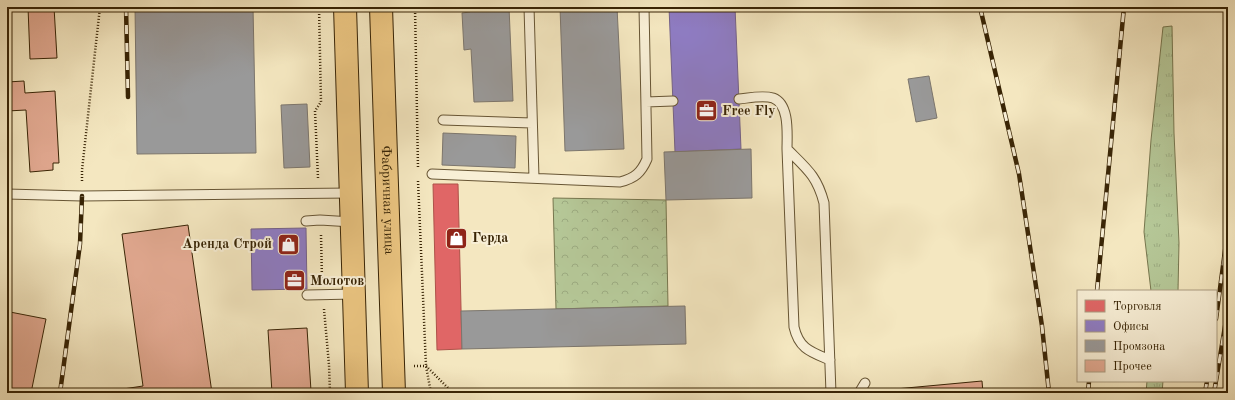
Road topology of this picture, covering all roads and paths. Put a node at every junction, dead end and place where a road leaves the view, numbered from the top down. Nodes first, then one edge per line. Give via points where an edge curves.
1 (100, 7) edge
2 (345, 7) edge
3 (381, 7) edge
4 (415, 7) edge
5 (529, 7) edge
6 (644, 7) edge
7 (739, 99) dead end
8 (673, 101) dead end
9 (646, 102) junction
10 (443, 120) dead end
11 (532, 123) junction
12 (787, 149) junction
13 (432, 174) dead end
14 (534, 178) junction
15 (351, 193) junction
16 (7, 194) edge
17 (82, 196) junction
18 (306, 221) dead end
19 (352, 222) junction
20 (354, 294) junction
21 (307, 295) dead end
22 (830, 360) junction
23 (865, 384) dead end
24 (357, 393) edge
25 (394, 393) edge
26 (431, 393) edge
27 (831, 393) edge
28 (859, 393) edge

1 - 17 path via 82,170
2 - 15 main road
3 - 25 main road, Фабричная улица
4 - 26 path via 417,152 426,366
5 - 11 lane
6 - 9 lane
7 - 12 lane via 768,98 779,101 786,116
8 - 9 lane
9 - 14 lane via 647,159 643,168 630,179 620,182
10 - 11 lane
11 - 14 lane
12 - 22 lane via 811,172 824,204
12 - 22 lane via 794,327 799,340 808,351
13 - 14 lane
15 - 17 lane
15 - 19 main road
16 - 17 lane
18 - 19 lane
19 - 20 main road
20 - 21 lane
20 - 24 main road
22 - 27 lane
23 - 28 lane

